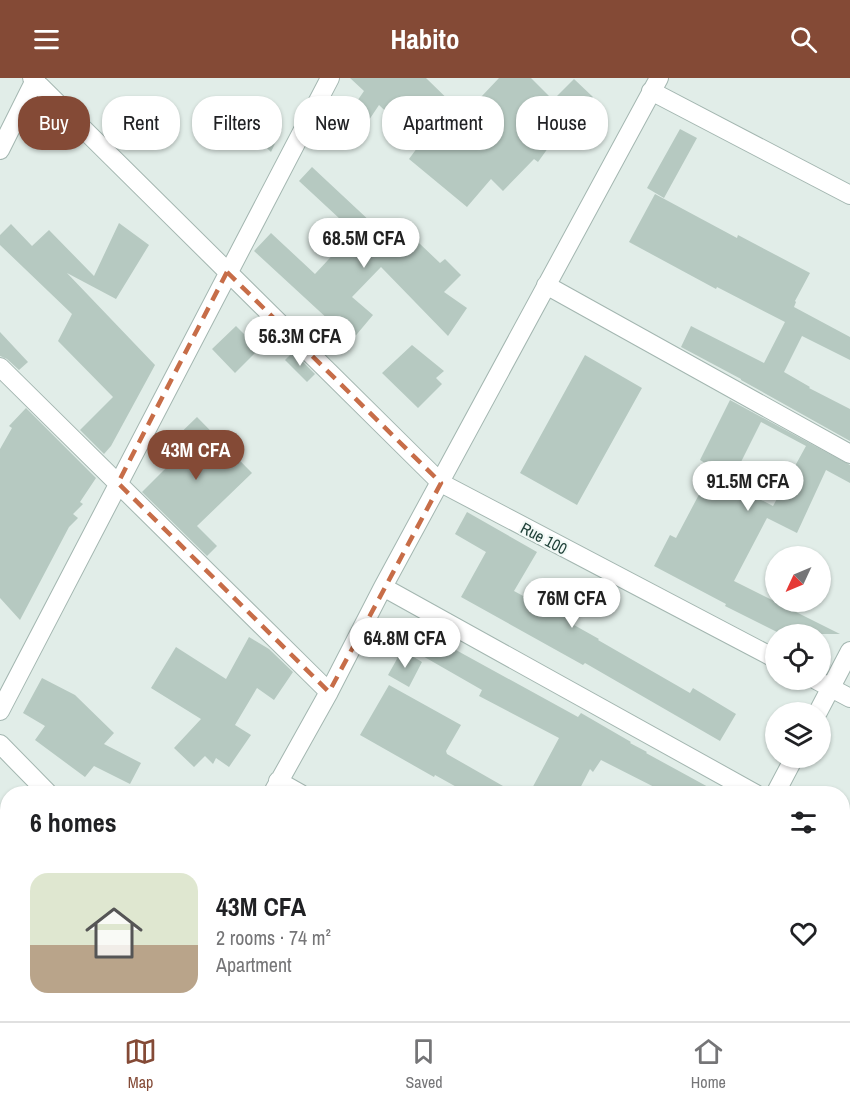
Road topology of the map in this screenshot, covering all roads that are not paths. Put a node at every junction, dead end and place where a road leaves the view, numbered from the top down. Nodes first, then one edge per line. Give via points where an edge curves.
1 (330, 78) edge
2 (34, 79) edge
3 (655, 84) edge
4 (0, 150) edge
5 (850, 195) edge
6 (227, 272) junction
7 (546, 285) junction
8 (0, 367) edge
9 (850, 454) edge
10 (118, 483) junction
11 (441, 483) junction
12 (383, 587) junction
13 (850, 651) edge
14 (765, 652) edge
15 (831, 674) edge
16 (831, 687) edge
17 (329, 692) junction
18 (850, 698) edge
19 (0, 711) edge
20 (0, 744) edge
21 (789, 768) edge
22 (41, 786) edge
23 (276, 786) edge
24 (742, 786) edge
25 (779, 786) edge

1 - 6 street
2 - 4 street
2 - 6 street, Rue 100
3 - 5 street
3 - 7 street
6 - 10 street
6 - 11 street, Rue 100
7 - 9 street
7 - 11 street
8 - 10 street
10 - 17 street
10 - 19 street
11 - 12 street
11 - 14 street, Rue 100
12 - 17 street
12 - 24 street
13 - 15 street
16 - 18 street
17 - 23 street
20 - 22 street
21 - 25 street

